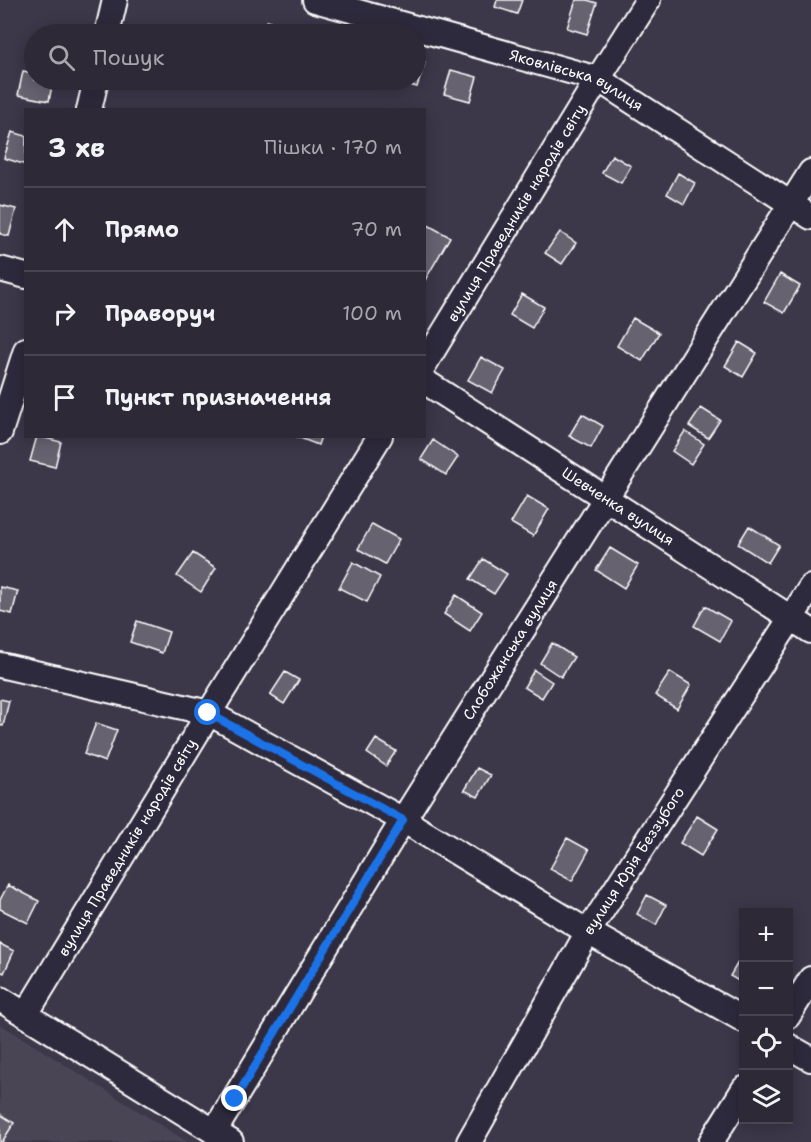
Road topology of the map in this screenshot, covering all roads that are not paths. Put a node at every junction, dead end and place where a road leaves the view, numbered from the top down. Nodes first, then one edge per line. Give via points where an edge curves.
1 (115, 0) edge
2 (315, 0) edge
3 (648, 0) edge
4 (109, 24) edge
5 (401, 24) edge
6 (426, 31) edge
7 (598, 79) junction
8 (94, 90) edge
9 (89, 108) edge
10 (811, 172) edge
11 (790, 204) junction
12 (811, 217) edge
13 (0, 269) edge
14 (24, 275) edge
15 (24, 356) edge
16 (426, 362) edge
17 (426, 382) edge
18 (0, 432) edge
19 (379, 438) edge
20 (605, 497) junction
21 (811, 587) edge
22 (802, 624) edge
23 (0, 665) edge
24 (208, 713) junction
25 (403, 820) junction
26 (588, 932) junction
27 (811, 979) edge
28 (0, 999) edge
29 (793, 1009) edge
30 (27, 1014) junction
31 (739, 1017) edge
32 (793, 1048) edge
33 (811, 1059) edge
34 (739, 1097) edge
35 (223, 1137) edge
36 (469, 1142) edge
37 (711, 1142) edge

1 - 4 street
2 - 5 street, Яковлівська вулиця
3 - 7 street, вулиця Праведників народів світу
6 - 7 street, Яковлівська вулиця
7 - 11 street, Яковлівська вулиця
7 - 16 street, вулиця Праведників народів світу
8 - 9 street
10 - 11 street, Слобожанська вулиця
11 - 12 street, Яковлівська вулиця
11 - 20 street, Слобожанська вулиця
13 - 14 street
15 - 18 street
17 - 20 street, Шевченка вулиця
19 - 24 street, вулиця Праведників народів світу
20 - 22 street, Шевченка вулиця
20 - 25 street, Слобожанська вулиця
21 - 22 street, вулиця Юрія Беззубого
22 - 26 street, вулиця Юрія Беззубого
23 - 24 street
24 - 25 street
24 - 30 street, вулиця Праведників народів світу
25 - 26 street
25 - 35 street, Слобожанська вулиця
26 - 31 street
26 - 36 street, вулиця Юрія Беззубого
27 - 29 street
28 - 30 street
30 - 35 street
32 - 33 street
34 - 37 street

